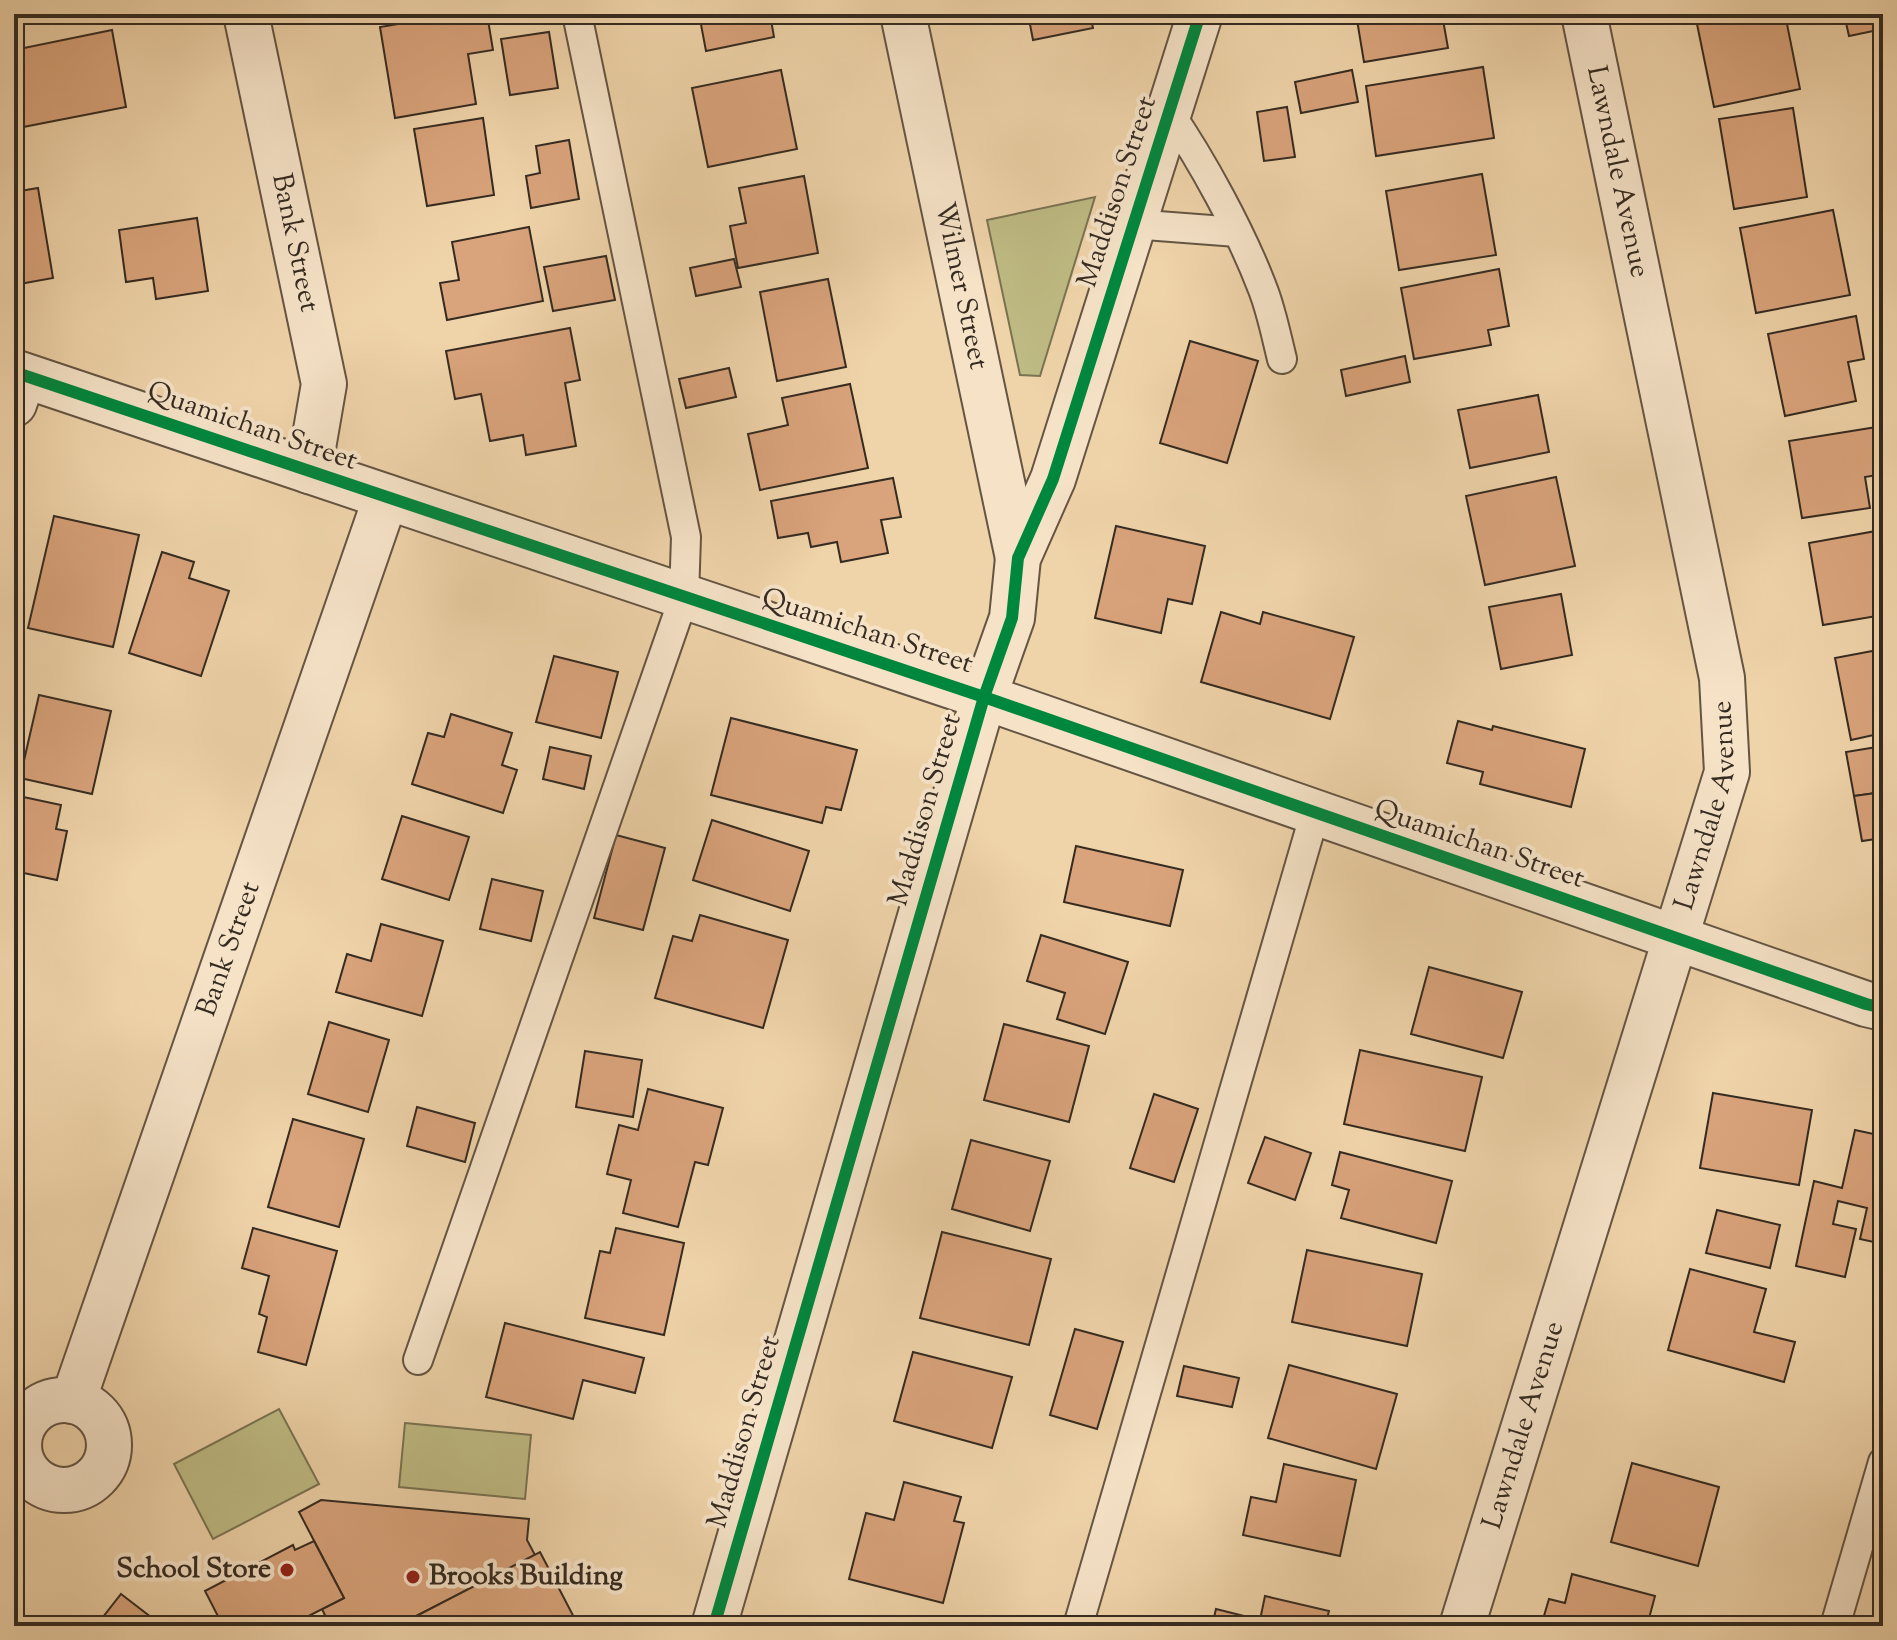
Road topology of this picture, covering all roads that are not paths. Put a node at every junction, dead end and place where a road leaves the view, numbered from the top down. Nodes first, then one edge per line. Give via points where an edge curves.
1 (246, 14) edge
2 (577, 14) edge
3 (903, 14) edge
4 (1200, 14) edge
5 (1584, 14) edge
6 (1168, 111) junction
7 (1132, 224) junction
8 (1237, 232) junction
9 (1282, 359) dead end
10 (17, 384) edge
11 (309, 471) junction
12 (386, 497) junction
13 (1018, 558) junction
14 (684, 597) junction
15 (984, 697) junction
16 (1315, 813) junction
17 (1675, 939) junction
18 (1883, 1008) edge
19 (418, 1360) dead end
20 (73, 1401) dead end
21 (1883, 1462) edge
22 (714, 1626) edge
23 (1078, 1626) edge
24 (1462, 1626) edge
25 (1835, 1626) edge

1 - 11 street, Bank Street via 324,384
2 - 14 lane via 686,537
3 - 13 street, Wilmer Street
4 - 6 street, Maddison Street
5 - 17 street, Lawndale Avenue via 1722,678 1727,772
6 - 7 street, Maddison Street
6 - 8 lane
7 - 8 lane
7 - 13 street, Maddison Street via 1053,479
8 - 9 lane via 1263,288
10 - 11 street, Quamichan Street
11 - 12 street, Quamichan Street
12 - 14 street, Quamichan Street
12 - 20 street, Bank Street
13 - 15 street, Maddison Street via 1012,618
14 - 15 street, Quamichan Street
14 - 19 lane
15 - 16 street, Quamichan Street
15 - 22 street, Maddison Street
16 - 17 street, Quamichan Street
16 - 23 lane
17 - 18 street, Quamichan Street
17 - 24 street, Lawndale Avenue
21 - 25 lane

